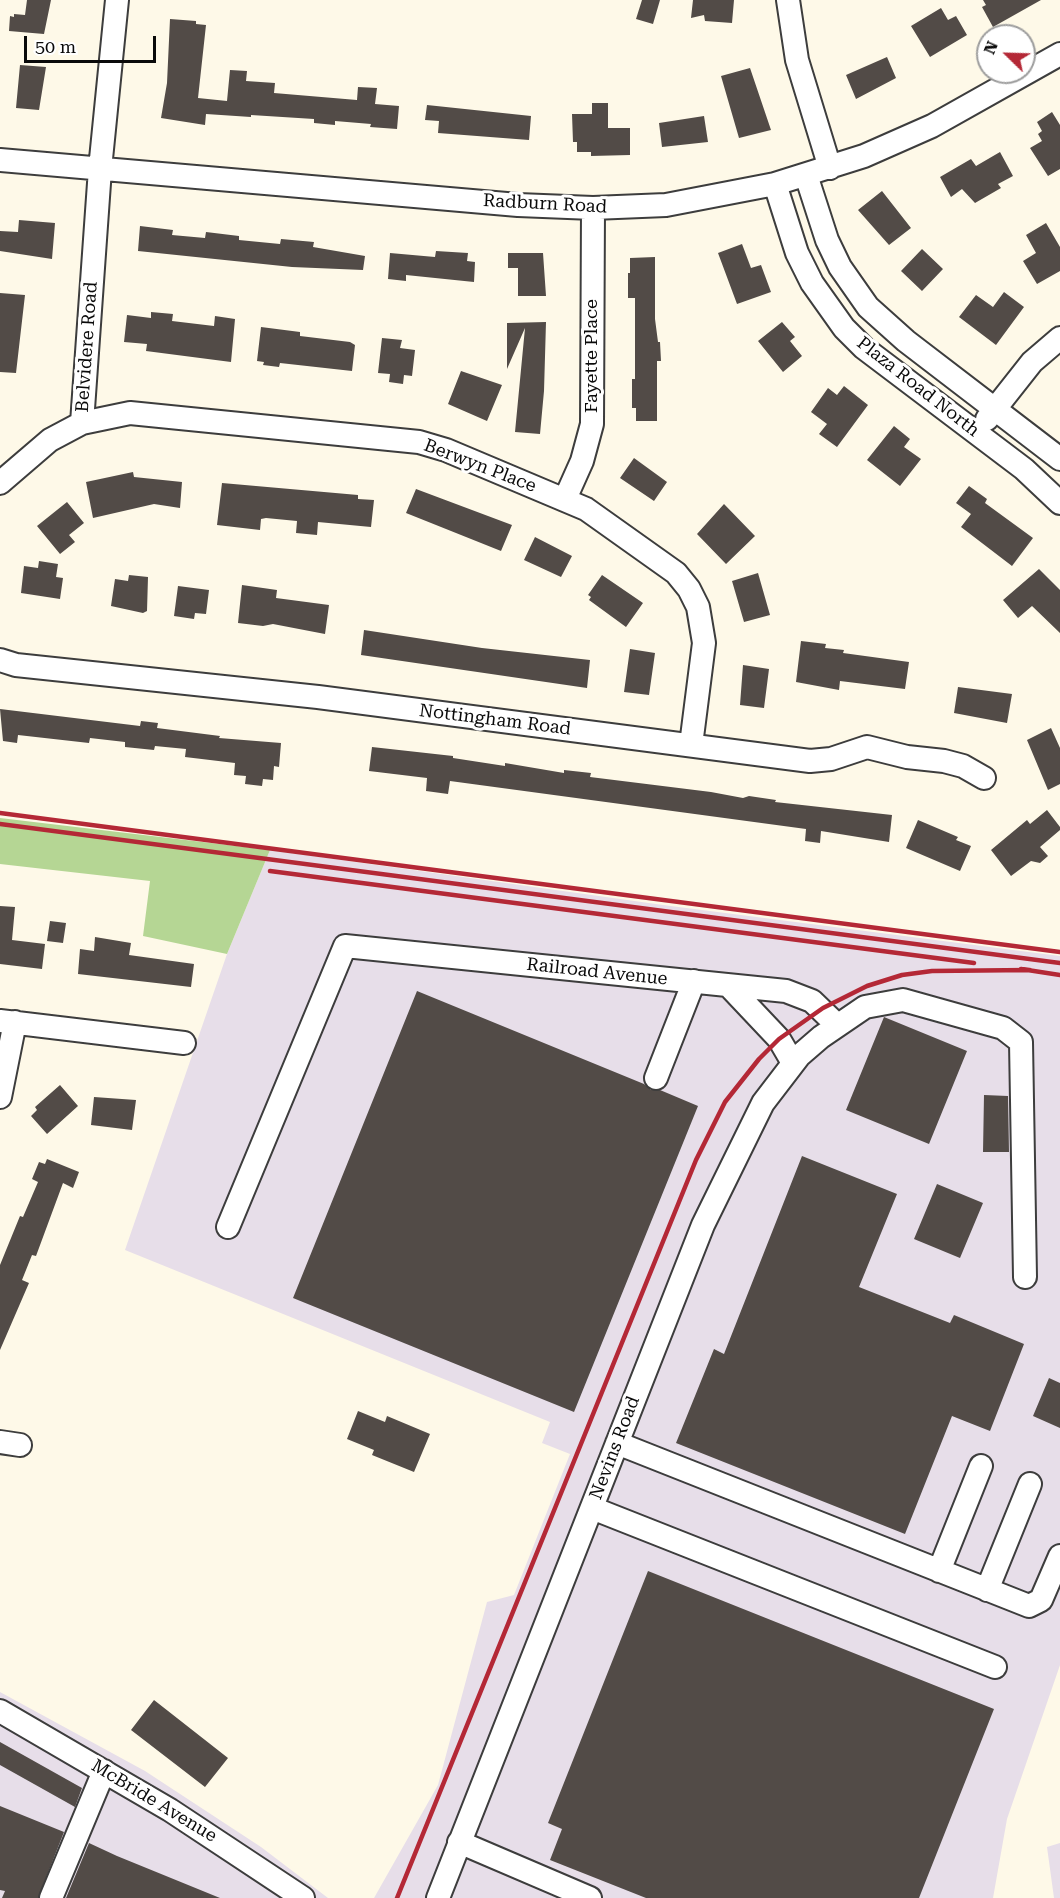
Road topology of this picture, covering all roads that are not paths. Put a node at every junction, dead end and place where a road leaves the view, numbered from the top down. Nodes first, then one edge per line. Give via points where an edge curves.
1 (117, 0) edge
2 (788, 0) edge
3 (1060, 54) edge
4 (0, 160) edge
5 (830, 168) junction
6 (100, 169) junction
7 (806, 175) junction
8 (775, 184) junction
9 (593, 208) junction
10 (1060, 338) edge
11 (995, 408) junction
12 (82, 423) junction
13 (976, 433) junction
14 (1060, 459) edge
15 (0, 483) edge
16 (566, 499) junction
17 (1060, 503) edge
18 (0, 660) edge
19 (692, 745) junction
20 (984, 778) dead end
21 (694, 981) junction
22 (728, 985) junction
23 (7, 1022) edge
24 (837, 1025) junction
25 (184, 1043) dead end
26 (793, 1063) junction
27 (656, 1078) dead end
28 (0, 1097) edge
29 (228, 1227) dead end
30 (1025, 1276) dead end
31 (617, 1443) junction
32 (981, 1466) dead end
33 (1030, 1484) dead end
34 (592, 1508) junction
35 (1060, 1556) edge
36 (939, 1571) junction
37 (987, 1590) junction
38 (994, 1667) dead end
39 (0, 1711) edge
40 (104, 1770) junction
41 (459, 1842) junction
42 (51, 1898) edge
43 (303, 1898) edge
44 (438, 1898) edge
45 (590, 1898) edge

1 - 6 street, Belvidere Road
2 - 5 street via 797,60
3 - 5 street, Radburn Road via 932,126
4 - 6 street, Radburn Road
5 - 7 street, Radburn Road
6 - 9 street, Radburn Road
6 - 12 street, Belvidere Road
7 - 8 street, Radburn Road
7 - 11 street, Plaza Road North via 827,240 840,267 868,307
8 - 9 street, Radburn Road via 666,205
8 - 13 street, Plaza Road North via 797,253 812,283 844,328 879,360
9 - 16 street, Fayette Place via 593,413 585,452
10 - 11 street via 1032,362
11 - 13 street
11 - 14 street, Plaza Road North
12 - 15 street, Belvidere Road via 50,440
12 - 16 street, Berwyn Place via 130,414 391,438 446,450
13 - 17 street, Plaza Road North
16 - 19 street, Berwyn Place via 606,521 661,560 689,589 698,607 704,643
18 - 19 street, Nottingham Road via 16,665 318,697
19 - 20 street, Nottingham Road via 810,761 831,759 867,747 963,766
21 - 22 street, Railroad Avenue
21 - 27 street
21 - 29 street, Railroad Avenue via 345,946
22 - 24 street, Railroad Avenue via 800,995 823,1008
22 - 26 street via 779,1040
23 - 25 street
23 - 28 street
24 - 26 street, Nevins Road
24 - 30 street, Nevins Road via 865,1007 903,1000 1003,1028 1021,1042
26 - 31 street, Nevins Road via 762,1103 725,1176
31 - 34 street, Nevins Road
31 - 36 street
32 - 36 street
33 - 37 street
34 - 38 street
34 - 41 street, Nevins Road
35 - 37 street via 1041,1600 1029,1606
36 - 37 street
39 - 40 street, McBride Avenue
40 - 42 street
40 - 43 street, McBride Avenue
41 - 44 street, Nevins Road
41 - 45 street

